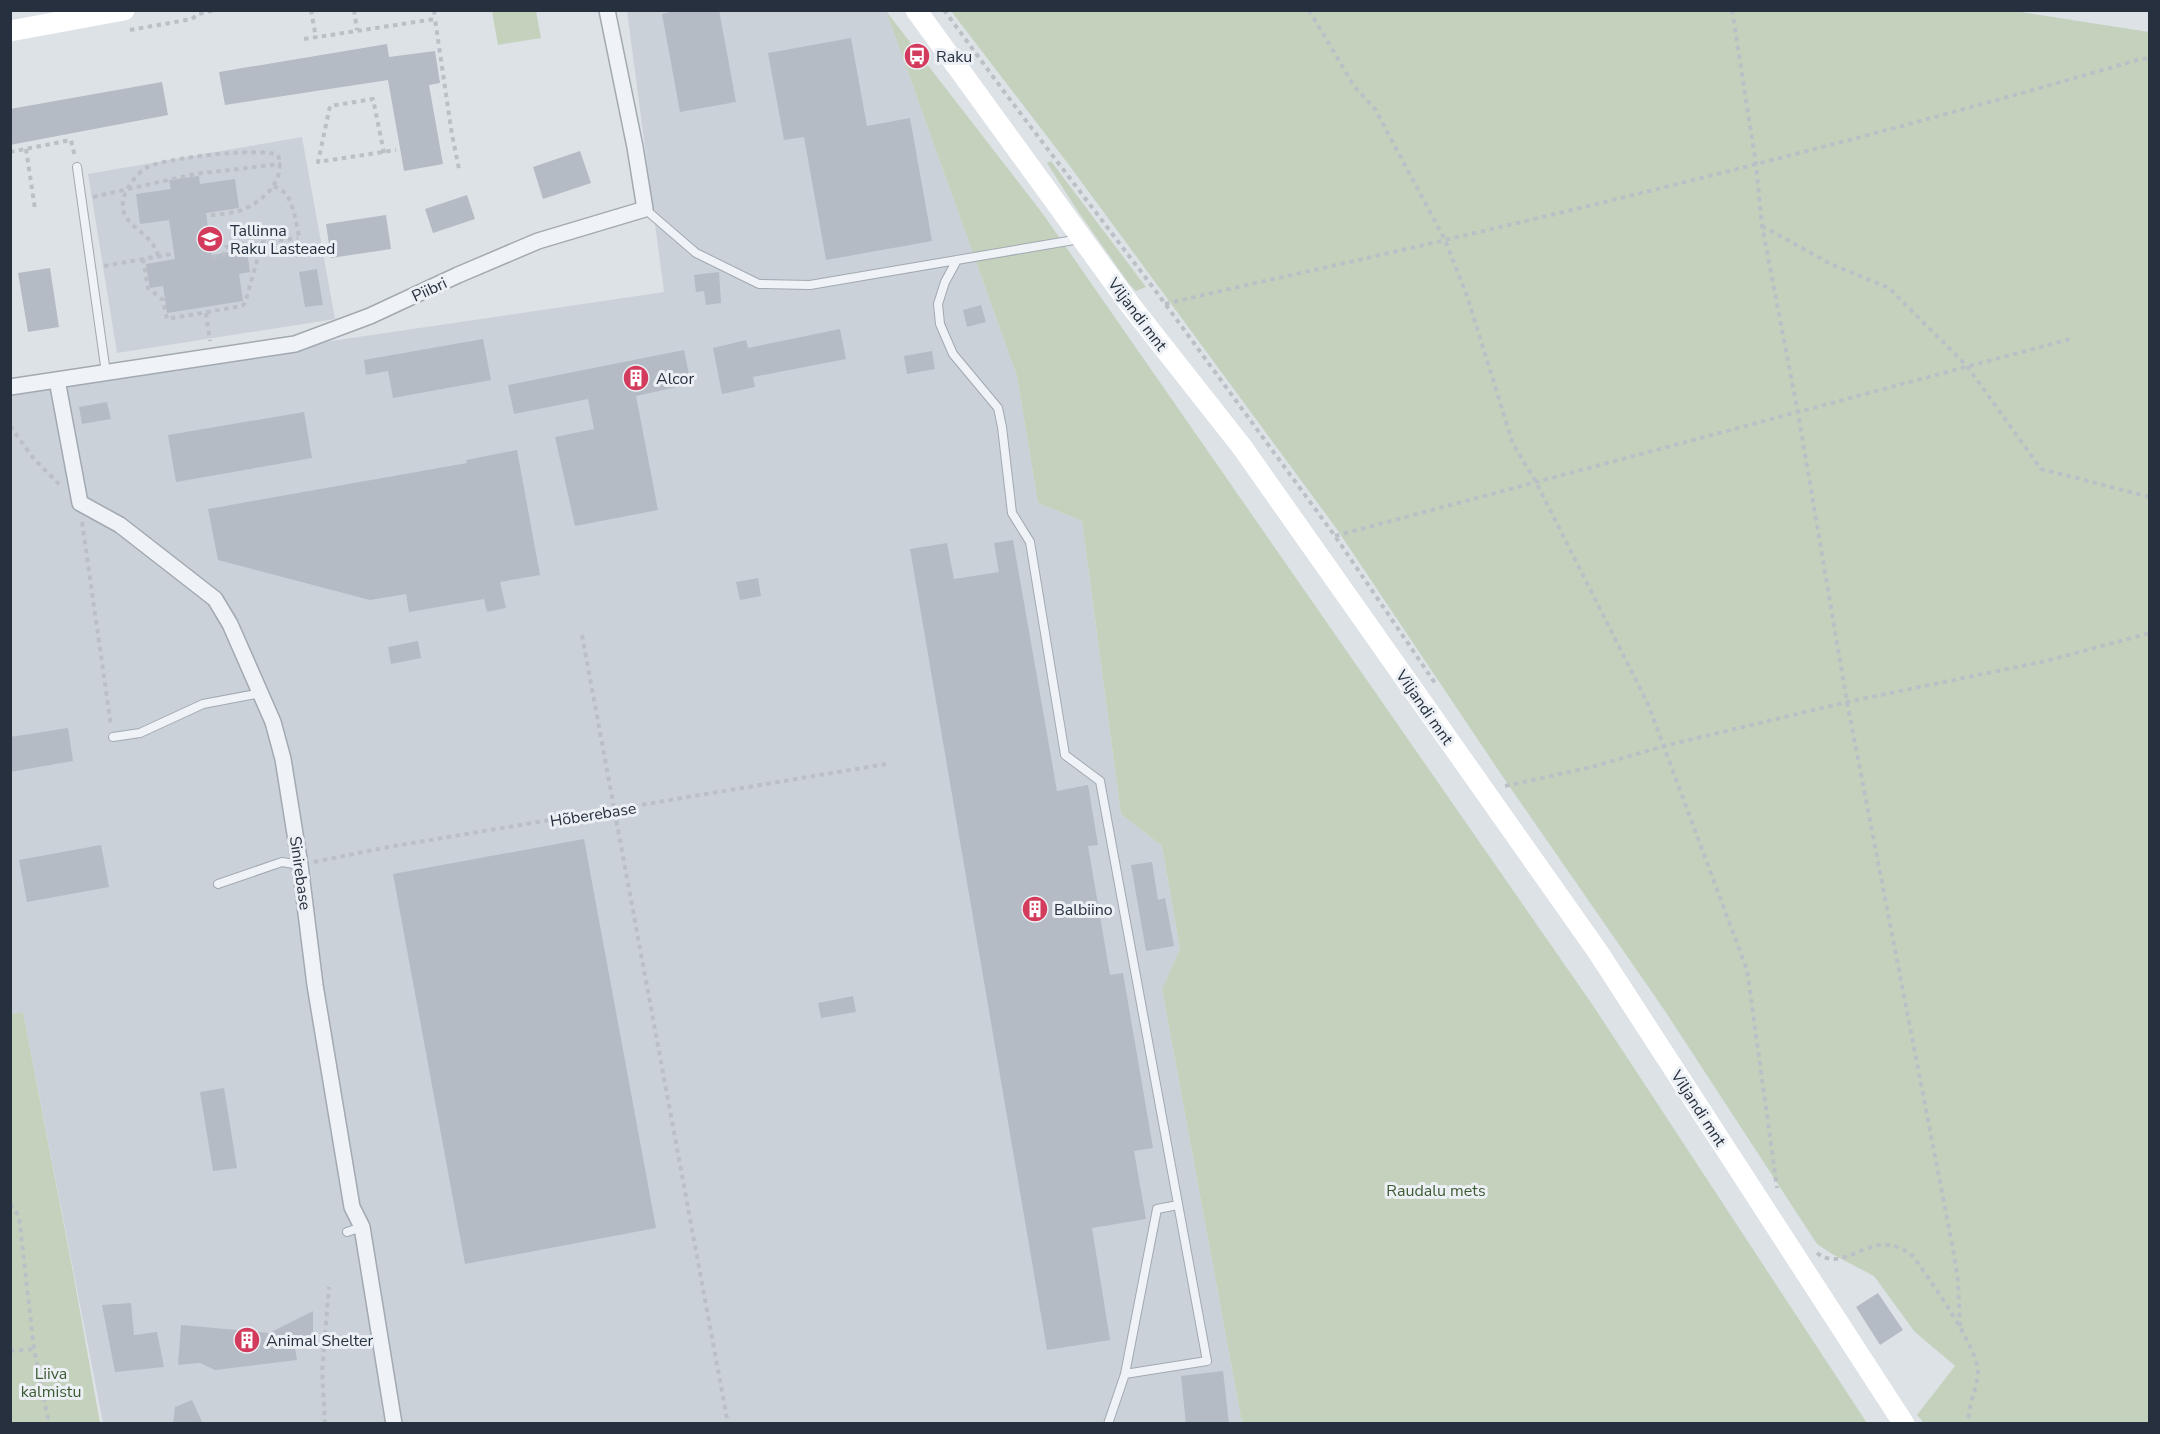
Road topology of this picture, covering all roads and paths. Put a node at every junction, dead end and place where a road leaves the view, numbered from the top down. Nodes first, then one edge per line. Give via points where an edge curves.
1 (124, 10) edge
2 (311, 10) edge
3 (354, 10) edge
4 (434, 10) edge
5 (607, 10) edge
6 (916, 10) edge
7 (944, 10) edge
8 (1309, 10) edge
9 (1732, 10) edge
10 (435, 19) junction
11 (357, 30) junction
12 (10, 31) edge
13 (316, 38) junction
14 (304, 39) dead end
15 (2150, 58) edge
16 (26, 149) junction
17 (396, 150) dead end
18 (10, 152) edge
19 (384, 153) junction
20 (281, 164) junction
21 (1756, 164) junction
22 (77, 167) joint
23 (459, 169) dead end
24 (274, 186) junction
25 (128, 189) junction
26 (81, 199) junction
27 (35, 208) dead end
28 (645, 209) junction
29 (206, 216) dead end
30 (1762, 226) junction
31 (1083, 239) junction
32 (1445, 240) junction
33 (262, 243) junction
34 (171, 254) dead end
35 (158, 256) junction
36 (213, 257) dead end
37 (143, 259) junction
38 (957, 260) junction
39 (91, 269) junction
40 (1165, 304) junction
41 (206, 313) junction
42 (2074, 338) dead end
43 (213, 357) junction
44 (1967, 366) junction
45 (106, 373) junction
46 (57, 380) junction
47 (10, 387) edge
48 (1798, 413) junction
49 (10, 426) edge
50 (1536, 482) junction
51 (2150, 497) edge
52 (80, 503) junction
53 (1335, 536) junction
54 (2150, 633) edge
55 (582, 635) dead end
56 (1440, 690) dead end
57 (261, 693) junction
58 (1847, 702) junction
59 (113, 737) joint
60 (1664, 746) junction
61 (886, 764) dead end
62 (1499, 777) dead end
63 (1505, 786) junction
64 (1512, 796) dead end
65 (615, 811) junction
66 (300, 865) junction
67 (218, 884) dead end
68 (1771, 1179) dead end
69 (1777, 1188) junction
70 (1782, 1198) dead end
71 (10, 1204) edge
72 (1178, 1204) junction
73 (362, 1227) junction
74 (347, 1232) dead end
75 (1811, 1245) dead end
76 (329, 1287) dead end
77 (1960, 1329) junction
78 (34, 1349) junction
79 (10, 1351) edge
80 (1125, 1374) junction
81 (49, 1424) edge
82 (325, 1424) edge
83 (394, 1424) edge
84 (728, 1424) edge
85 (1108, 1424) edge
86 (1904, 1424) edge
87 (1969, 1424) edge

1 - 12 main road
2 - 13 path
3 - 11 path
4 - 10 path
5 - 28 street
6 - 31 main road, Viljandi mnt
7 - 40 path
8 - 32 path via 1354,86 1375,109
9 - 21 path
10 - 11 path
10 - 23 path
11 - 13 path
13 - 14 path
15 - 21 path
16 - 18 path
16 - 22 path via 71,140
16 - 27 path
17 - 19 path
19 - 19 path via 374,99 330,106 318,162
20 - 24 path
20 - 25 path via 195,174
20 - 25 path via 278,155 271,152 207,155 148,166 136,175
21 - 30 path
21 - 32 path
22 - 26 lane
24 - 29 path via 243,210
24 - 33 path via 286,194 298,238
25 - 26 path
25 - 35 path via 123,211 130,223 152,241
26 - 39 lane
28 - 38 lane via 696,253 759,284 810,285
28 - 43 street, Piibri via 538,242 370,316 295,344
30 - 44 path via 1831,264 1888,288
30 - 48 path
31 - 38 lane
31 - 86 main road, Viljandi mnt via 1242,447 1598,952
32 - 40 path
32 - 50 path via 1467,296 1513,444
33 - 36 path via 226,247 224,254
33 - 41 path via 245,303
34 - 35 path
35 - 37 path
37 - 39 path
37 - 41 path via 148,288 163,300 168,319
38 - 72 lane via 938,304 940,324 953,354 998,408 1012,513 1030,542 1065,755 1100,781
39 - 45 lane
40 - 53 path
41 - 43 path
42 - 44 path
43 - 45 street, Piibri
44 - 48 path
44 - 51 path via 2041,469
45 - 46 street, Piibri
46 - 47 street, Piibri
46 - 52 street
48 - 50 path
48 - 58 path
49 - 52 path via 34,459
50 - 53 path
50 - 60 path via 1648,705
52 - 57 street, Sinirebase via 120,525 215,599
52 - 59 path
53 - 56 path
54 - 58 path via 2046,661
55 - 65 path
57 - 59 lane via 203,704 140,733
57 - 66 street, Sinirebase via 283,759
58 - 60 path
58 - 77 path via 1953,1249
60 - 63 path
60 - 69 path via 1747,970
61 - 65 path, Hõberebase
62 - 63 path
63 - 64 path
65 - 66 path, Hõberebase
65 - 84 path
66 - 67 lane via 282,862
66 - 73 street, Sinirebase via 346,1172 352,1207
68 - 69 path
69 - 70 path
71 - 78 path via 19,1216
72 - 80 lane via 1156,1209
72 - 80 lane via 1208,1361
73 - 74 lane
73 - 83 street, Sinirebase
75 - 77 path via 1818,1254 1837,1260 1871,1246 1902,1249 1913,1256
76 - 82 path via 322,1371
77 - 87 path via 1979,1372
78 - 79 path
78 - 81 path
80 - 85 lane

